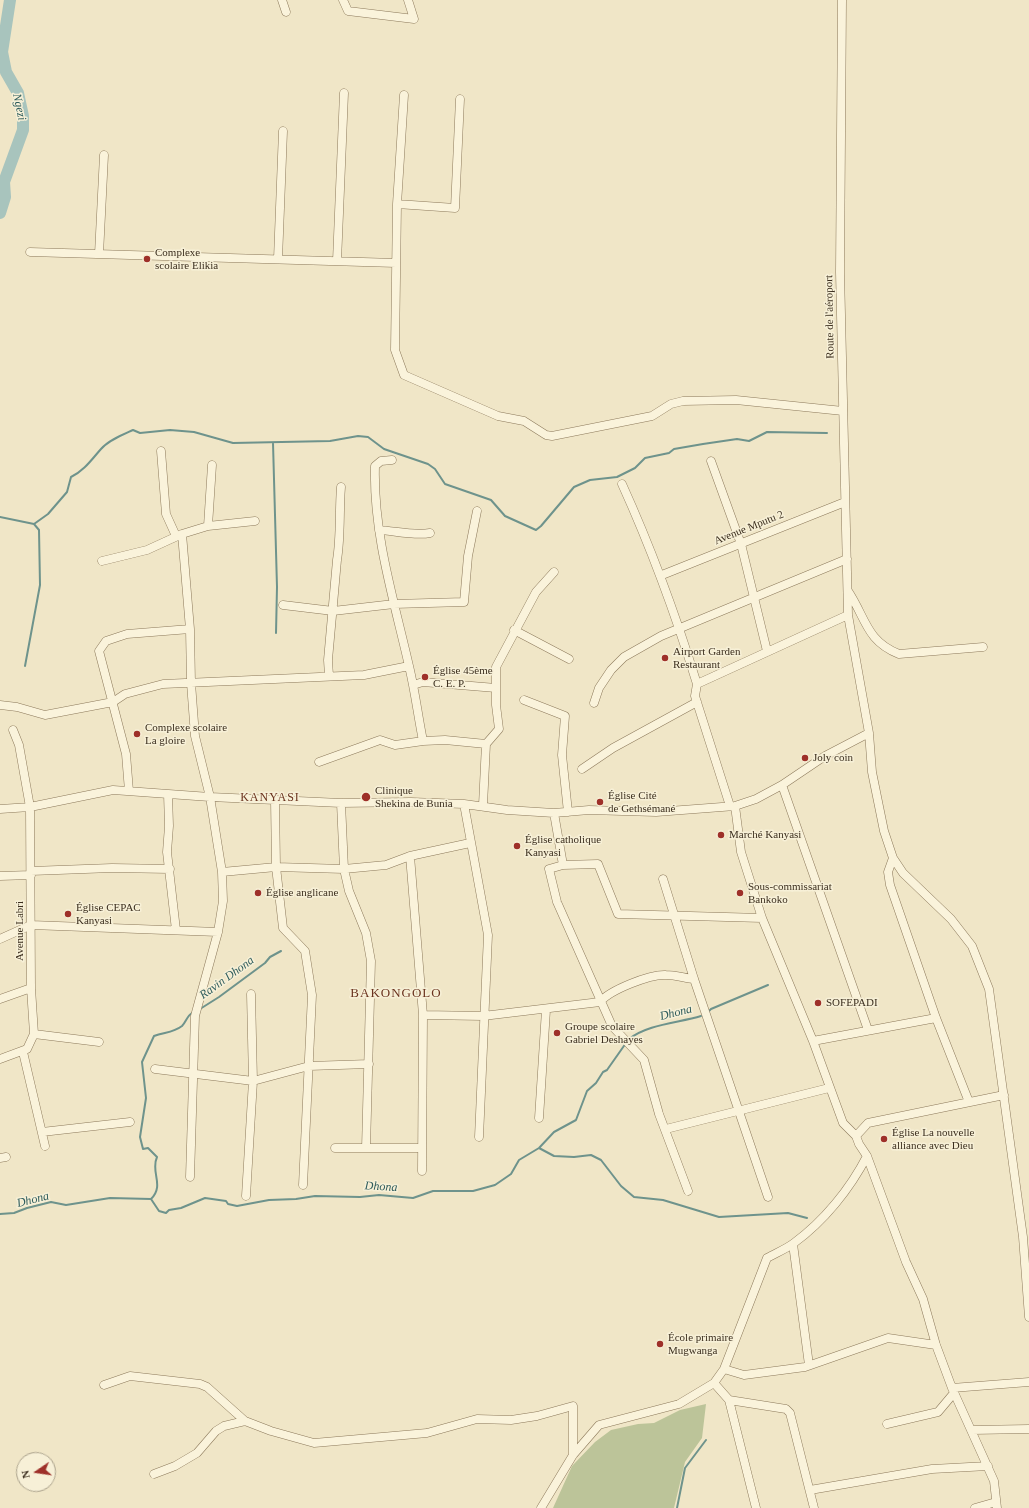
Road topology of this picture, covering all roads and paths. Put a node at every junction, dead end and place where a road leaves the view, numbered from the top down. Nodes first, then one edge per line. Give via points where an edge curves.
1 (282, 0) edge
2 (343, 0) edge
3 (408, 0) edge
4 (842, 0) edge
5 (286, 12) dead end
6 (344, 93) dead end
7 (404, 95) dead end
8 (460, 99) dead end
9 (283, 131) dead end
10 (104, 155) dead end
11 (397, 204) junction
12 (30, 252) dead end
13 (100, 254) junction
14 (278, 259) junction
15 (337, 261) junction
16 (396, 263) junction
17 (843, 411) junction
18 (161, 451) dead end
19 (392, 460) dead end
20 (711, 461) dead end
21 (212, 465) dead end
22 (622, 484) dead end
23 (341, 487) dead end
24 (845, 502) junction
25 (477, 511) dead end
26 (255, 521) dead end
27 (208, 526) junction
28 (378, 530) junction
29 (430, 533) dead end
30 (179, 535) junction
31 (741, 544) junction
32 (847, 559) junction
33 (102, 561) dead end
34 (554, 572) dead end
35 (662, 575) junction
36 (848, 590) junction
37 (755, 597) junction
38 (394, 604) junction
39 (283, 605) dead end
40 (333, 611) junction
41 (848, 615) junction
42 (190, 629) junction
43 (680, 629) junction
44 (514, 630) junction
45 (982, 647) dead end
46 (767, 651) junction
47 (569, 659) dead end
48 (409, 666) junction
49 (329, 676) junction
50 (191, 683) junction
51 (697, 684) junction
52 (413, 685) junction
53 (496, 688) junction
54 (524, 700) dead end
55 (113, 702) junction
56 (697, 702) junction
57 (594, 703) dead end
58 (0, 705) edge
59 (13, 730) dead end
60 (869, 733) junction
61 (423, 741) junction
62 (486, 744) junction
63 (319, 762) dead end
64 (582, 769) dead end
65 (782, 785) junction
66 (129, 791) junction
67 (168, 794) junction
68 (210, 797) junction
69 (276, 800) junction
70 (341, 803) junction
71 (464, 804) junction
72 (483, 805) junction
73 (732, 806) junction
74 (30, 807) junction
75 (0, 809) edge
76 (568, 812) junction
77 (554, 813) junction
78 (470, 843) junction
79 (410, 856) junction
80 (893, 858) junction
81 (563, 865) junction
82 (276, 867) junction
83 (344, 868) junction
84 (170, 869) junction
85 (222, 872) junction
86 (31, 873) junction
87 (0, 876) edge
88 (663, 879) dead end
89 (675, 915) junction
90 (762, 918) junction
91 (30, 926) junction
92 (176, 930) junction
93 (218, 932) junction
94 (0, 939) edge
95 (694, 979) junction
96 (31, 988) junction
97 (250, 994) dead end
98 (0, 999) edge
99 (600, 1002) junction
100 (546, 1010) junction
101 (423, 1015) junction
102 (483, 1016) junction
103 (936, 1018) junction
104 (868, 1030) junction
105 (34, 1034) junction
106 (813, 1041) junction
107 (99, 1042) dead end
108 (23, 1052) junction
109 (0, 1059) edge
110 (369, 1064) junction
111 (309, 1066) junction
112 (155, 1069) dead end
113 (193, 1073) junction
114 (254, 1081) junction
115 (828, 1088) junction
116 (1004, 1094) junction
117 (969, 1102) junction
118 (740, 1110) junction
119 (539, 1118) dead end
120 (130, 1122) dead end
121 (666, 1129) junction
122 (42, 1132) junction
123 (856, 1136) junction
124 (479, 1137) dead end
125 (45, 1146) dead end
126 (335, 1148) dead end
127 (366, 1148) junction
128 (422, 1148) junction
129 (867, 1156) junction
130 (422, 1171) dead end
131 (190, 1177) dead end
132 (304, 1184) dead end
133 (688, 1191) dead end
134 (246, 1196) dead end
135 (768, 1197) dead end
136 (794, 1244) junction
137 (1029, 1317) edge
138 (936, 1345) junction
139 (809, 1365) junction
140 (724, 1369) junction
141 (1029, 1382) edge
142 (714, 1383) junction
143 (104, 1385) dead end
144 (953, 1391) junction
145 (729, 1400) junction
146 (245, 1421) junction
147 (887, 1424) dead end
148 (1029, 1429) edge
149 (972, 1430) junction
150 (573, 1455) junction
151 (988, 1466) junction
152 (154, 1474) dead end
153 (810, 1490) junction
154 (996, 1505) edge
155 (541, 1508) edge
156 (756, 1508) edge
157 (814, 1508) edge
158 (975, 1508) edge

1 - 5 street
2 - 3 street via 348,11 414,19
4 - 17 street, Route de l'aéroport via 840,224
6 - 15 street
7 - 11 street
8 - 11 street via 455,208
9 - 14 street
10 - 13 street
11 - 16 street
12 - 13 street
13 - 14 street
14 - 15 street
15 - 16 street
16 - 17 street via 395,350 404,375 498,416 524,421 546,435 562,435 652,416 671,404 683,401 736,400
17 - 24 street, Route de l'aéroport
18 - 30 street via 166,514
19 - 28 street via 380,461 375,466 374,494
20 - 31 street
21 - 27 street
22 - 35 street
23 - 40 street via 340,544
24 - 31 street, Avenue Mputu 2
24 - 32 street, Route de l'aéroport
25 - 38 street via 468,556 464,602
26 - 27 street
27 - 30 street
28 - 29 street via 405,532 418,536
28 - 38 street
30 - 33 street via 147,550
30 - 42 street
31 - 35 street, Avenue Mputu 2
31 - 37 street
32 - 36 street, Route de l'aéroport
32 - 37 street
34 - 44 street via 536,592
35 - 43 street
36 - 41 street, Route de l'aéroport
36 - 45 street via 874,638 899,654
37 - 43 street
37 - 46 street
38 - 40 street
38 - 48 street
39 - 40 street
40 - 49 street
41 - 46 street
41 - 60 street, Route de l'aéroport
42 - 50 street
42 - 55 street via 127,634 106,641 99,651
43 - 51 street
43 - 57 street via 661,636 624,657 599,688
44 - 47 street
44 - 53 street via 496,667
46 - 51 street
48 - 49 street via 364,675
48 - 52 street
49 - 50 street
50 - 55 street via 163,684 125,694
50 - 68 street via 195,736
51 - 56 street
52 - 53 street via 423,682
52 - 61 street
53 - 62 street via 499,729
54 - 76 street via 565,716 562,755
55 - 58 street via 45,715
55 - 66 street via 126,754
56 - 64 street via 613,748
56 - 73 street
59 - 74 street, Avenue Labri via 19,745
60 - 65 street via 825,756
60 - 80 street, Route de l'aéroport via 874,780 884,831
61 - 62 street
61 - 63 street via 396,745 380,740
62 - 72 street
65 - 73 street via 756,799
65 - 104 street
66 - 67 street
66 - 74 street via 113,790
67 - 68 street
67 - 84 street via 167,852
68 - 69 street
68 - 85 street
69 - 70 street
69 - 82 street
70 - 71 street
70 - 83 street
71 - 72 street
71 - 78 street
72 - 77 street via 506,810
73 - 76 street via 656,812
73 - 90 street via 741,852
74 - 75 street
74 - 86 street, Avenue Labri
76 - 77 street
77 - 81 street
78 - 79 street
78 - 102 street via 488,935
79 - 83 street via 386,865
79 - 101 street
80 - 103 street via 888,872 890,885
80 - 116 street via 903,873 951,919 972,946 989,989
81 - 89 street via 598,864 618,914
81 - 99 street via 549,869 557,902
82 - 83 street
82 - 85 street
82 - 111 street via 283,928 305,951 312,995
83 - 110 street via 349,891 366,933 371,961
84 - 86 street via 112,868
84 - 92 street
85 - 93 street via 223,901
86 - 87 street
86 - 91 street, Avenue Labri
88 - 89 street
89 - 90 street
89 - 95 street
90 - 106 street
91 - 92 street
91 - 94 street
91 - 96 street, Avenue Labri
92 - 93 street
93 - 113 street via 195,1016
95 - 99 street via 666,975 648,977 606,996
95 - 118 street
96 - 98 street
96 - 105 street, Avenue Labri
97 - 114 street
99 - 100 street
99 - 121 street via 612,1026 644,1060 659,1114
100 - 102 street
100 - 119 street
101 - 102 street
101 - 128 street
102 - 124 street
103 - 104 street
103 - 117 street
104 - 106 street
105 - 107 street
105 - 108 street
106 - 115 street
108 - 109 street
108 - 122 street
110 - 111 street
110 - 127 street
111 - 114 street
111 - 132 street
112 - 113 street
113 - 114 street
113 - 131 street
114 - 134 street
115 - 118 street
115 - 123 street via 843,1123
116 - 117 street
116 - 137 street
117 - 123 street via 868,1122
118 - 121 street
118 - 135 street
120 - 122 street
121 - 133 street
122 - 125 street
123 - 129 street
126 - 127 street
127 - 128 street
128 - 130 street
129 - 136 street via 858,1173 820,1222
129 - 138 street via 906,1262 923,1299
136 - 139 street
136 - 140 street via 767,1258
138 - 139 street via 888,1338
138 - 144 street
139 - 140 street via 744,1375
140 - 142 street
141 - 144 street
142 - 145 street
142 - 150 street via 679,1404 599,1425
143 - 146 street via 130,1376 200,1384
144 - 147 street via 938,1412
144 - 149 street
145 - 153 street via 786,1409 790,1413
145 - 156 street
146 - 150 street via 314,1443 427,1432 477,1419 511,1420 573,1406
146 - 152 street via 224,1426 216,1431 197,1454
148 - 149 street
149 - 151 street
150 - 155 street
151 - 153 street via 932,1469
151 - 154 street via 994,1482
153 - 157 street
154 - 158 street

